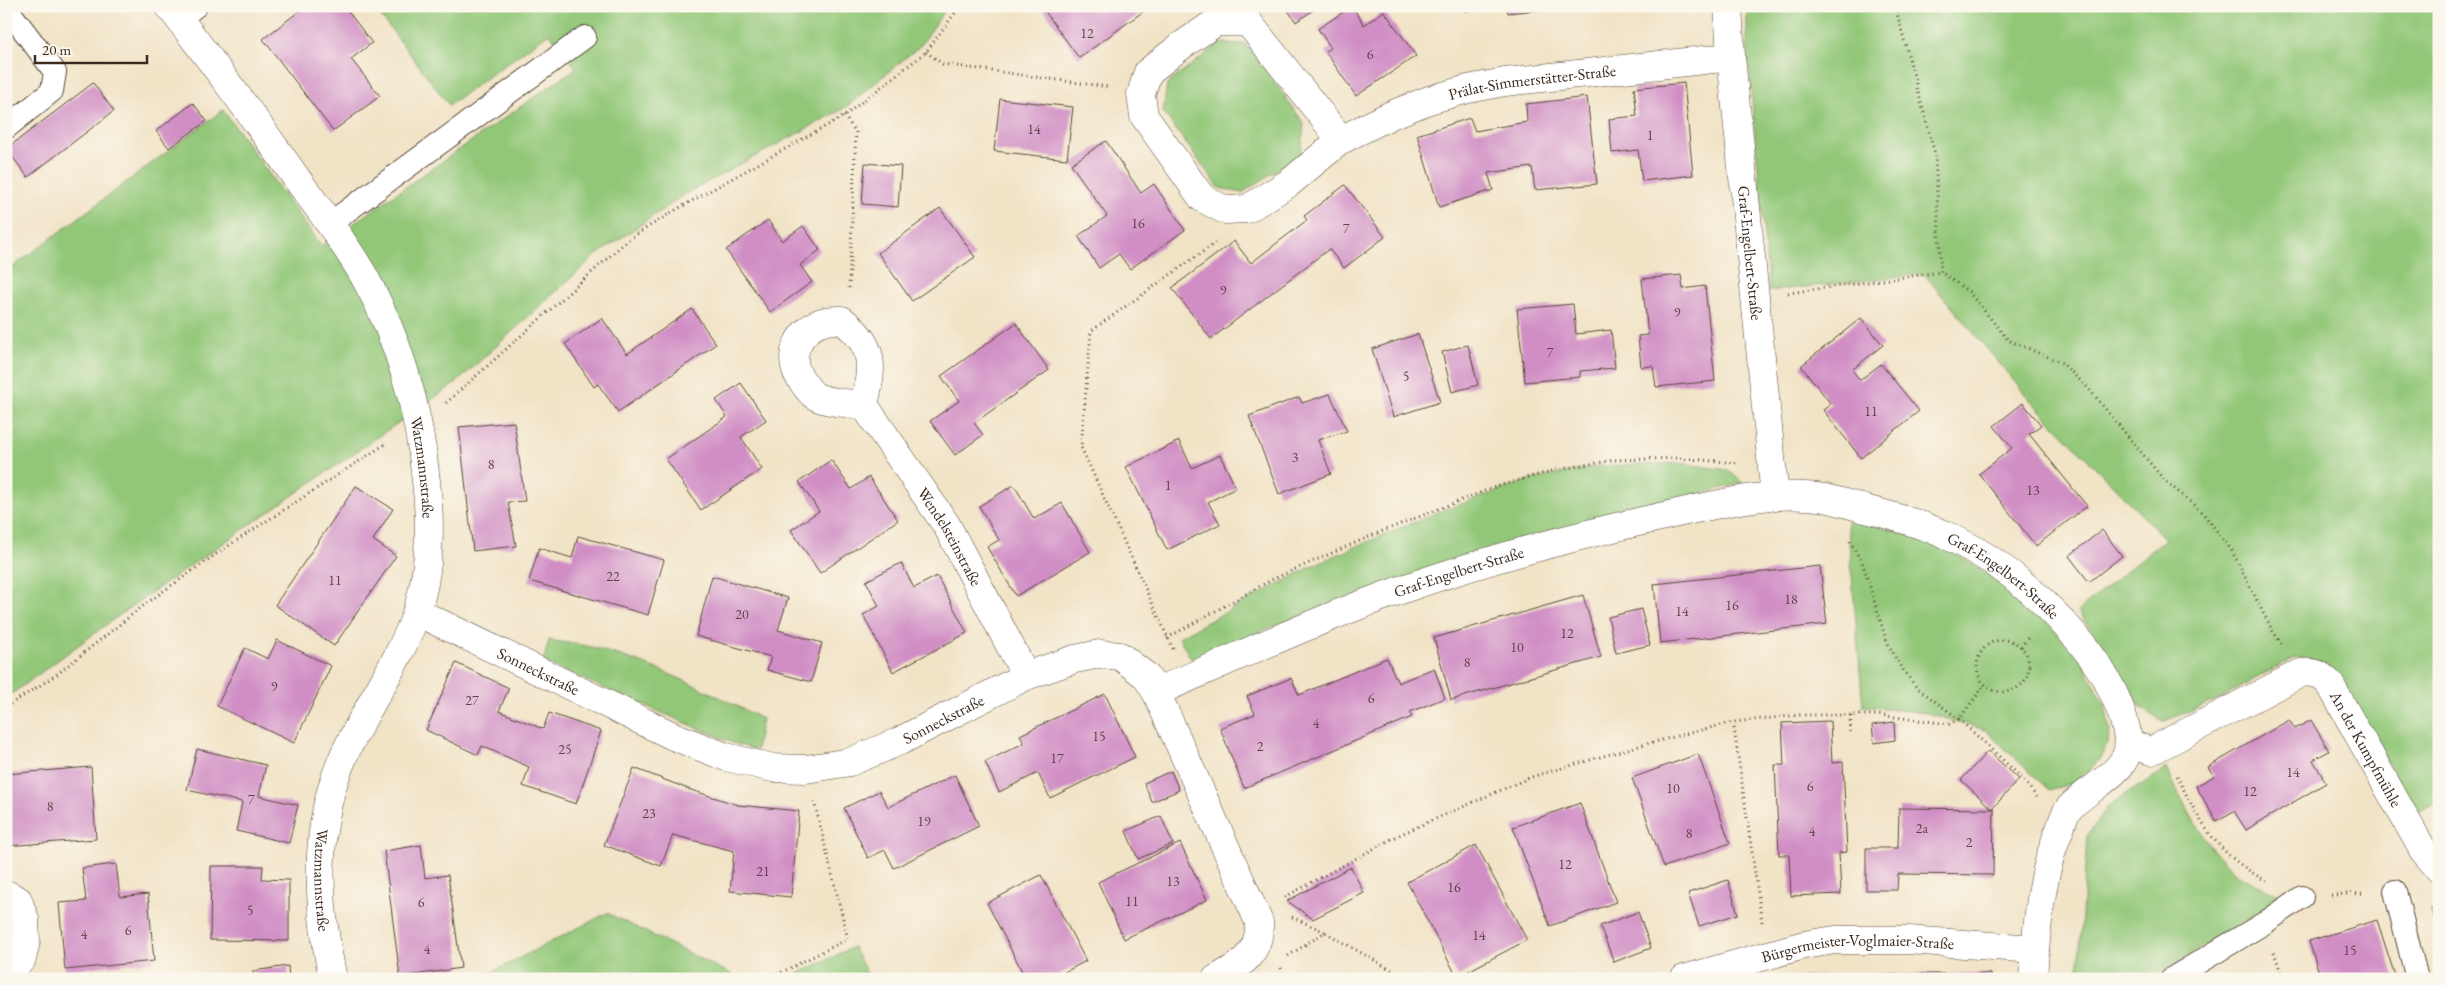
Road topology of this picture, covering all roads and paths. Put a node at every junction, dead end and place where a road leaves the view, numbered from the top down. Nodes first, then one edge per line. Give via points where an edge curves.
1 (960, 6) edge
2 (1728, 6) edge
3 (1895, 6) edge
4 (6, 7) edge
5 (182, 11) edge
6 (585, 37) dead end
7 (926, 52) junction
8 (1731, 57) junction
9 (1141, 94) junction
10 (844, 116) junction
11 (6, 128) edge
12 (1342, 140) junction
13 (1225, 210) junction
14 (328, 224) junction
15 (1941, 272) junction
16 (1755, 298) junction
17 (842, 320) junction
18 (864, 405) junction
19 (418, 422) junction
20 (1775, 497) junction
21 (1845, 533) dead end
22 (416, 612) junction
23 (1167, 638) junction
24 (2301, 673) junction
25 (1026, 676) junction
26 (1186, 679) junction
27 (1984, 686) junction
28 (1156, 692) junction
29 (6, 707) edge
30 (1850, 715) junction
31 (1959, 719) junction
32 (1734, 728) dead end
33 (1850, 732) dead end
34 (2130, 744) junction
35 (806, 769) junction
36 (2174, 770) dead end
37 (2068, 810) junction
38 (2439, 869) edge
39 (2395, 891) joint
40 (6, 894) edge
41 (2302, 897) junction
42 (1280, 900) dead end
43 (2035, 949) junction
44 (1767, 954) junction
45 (1286, 957) dead end
46 (6, 974) edge
47 (333, 979) edge
48 (768, 979) edge
49 (1216, 979) edge
50 (1408, 979) edge
51 (1684, 979) edge
52 (2032, 979) edge
53 (2171, 979) edge
54 (2417, 979) edge

1 - 7 path
2 - 8 street, Graf-Engelbert-Straße
3 - 15 path via 1935,154
4 - 11 lane via 56,72 52,91
5 - 14 street, Watzmannstraße
6 - 14 lane
7 - 9 path via 943,64 1113,87
7 - 10 path
8 - 12 street, Prälat-Simmerstätter-Straße via 1468,89 1391,115
8 - 16 street, Graf-Engelbert-Straße
9 - 12 street via 1148,72 1216,22 1248,22
9 - 13 street via 1144,116 1202,198
10 - 17 path via 856,132 848,306
10 - 19 path via 680,207 630,239 456,397
12 - 13 street, Prälat-Simmerstätter-Straße via 1289,183 1247,209
13 - 23 path via 1220,240 1091,331 1080,447
14 - 19 street, Watzmannstraße via 364,276 383,317 406,375
15 - 16 path
15 - 24 path via 1969,292 2008,340 2062,363 2089,389 2164,480 2202,512 2232,551 2272,630
16 - 20 street, Graf-Engelbert-Straße
17 - 18 street via 859,333 870,354 870,382
17 - 18 street via 825,321 812,328 795,345 793,365 814,396
18 - 25 street, Wendelsteinstraße via 947,526
19 - 22 street, Watzmannstraße via 430,511 425,571
19 - 29 path via 225,548 148,602 56,675
20 - 23 path via 1737,462 1678,458 1614,460 1555,470 1495,488 1380,532 1273,579
20 - 26 street, Graf-Engelbert-Straße via 1738,500 1515,552 1405,589
20 - 34 street, Graf-Engelbert-Straße via 1823,498 1916,522 1946,533 1985,555 2016,578 2072,632 2109,686 2123,716
21 - 31 path via 1863,564 1886,639 1898,663 1916,687
22 - 35 street, Sonneckstraße via 672,736 726,757 774,768
22 - 47 street, Watzmannstraße via 404,642 344,754 324,821 320,892
23 - 26 path
24 - 34 street via 2151,751
24 - 38 street, An der Kumpfmühle via 2312,671 2330,684 2423,850
25 - 28 street, Sonneckstraße via 1075,659 1100,654 1120,656 1146,676
25 - 35 street, Sonneckstraße via 900,741 850,762
26 - 28 street, Graf-Engelbert-Straße
27 - 27 path via 2003,693 2014,691 2022,684 2030,666 2021,647 2012,641 2002,640 1983,648 1977,657 1976,667
27 - 31 path
28 - 49 street, Sonneckstraße via 1259,922 1260,937 1254,949 1240,964
30 - 31 path via 1879,715 1949,724
30 - 33 path
30 - 42 path via 1800,714 1733,722 1531,777 1401,834
31 - 37 path via 2022,778 2043,805
32 - 44 path
34 - 37 street via 2120,767
35 - 48 path via 848,939
36 - 41 path via 2199,821 2216,843 2246,870
37 - 43 street via 2050,852
39 - 41 path
39 - 54 lane
40 - 46 street via 18,900 25,919 26,940 22,960
41 - 53 lane
43 - 44 street, Bürgermeister-Voglmaier-Straße via 1908,940 1834,940
43 - 52 street
44 - 51 street, Bürgermeister-Voglmaier-Straße
45 - 50 path via 1324,932

